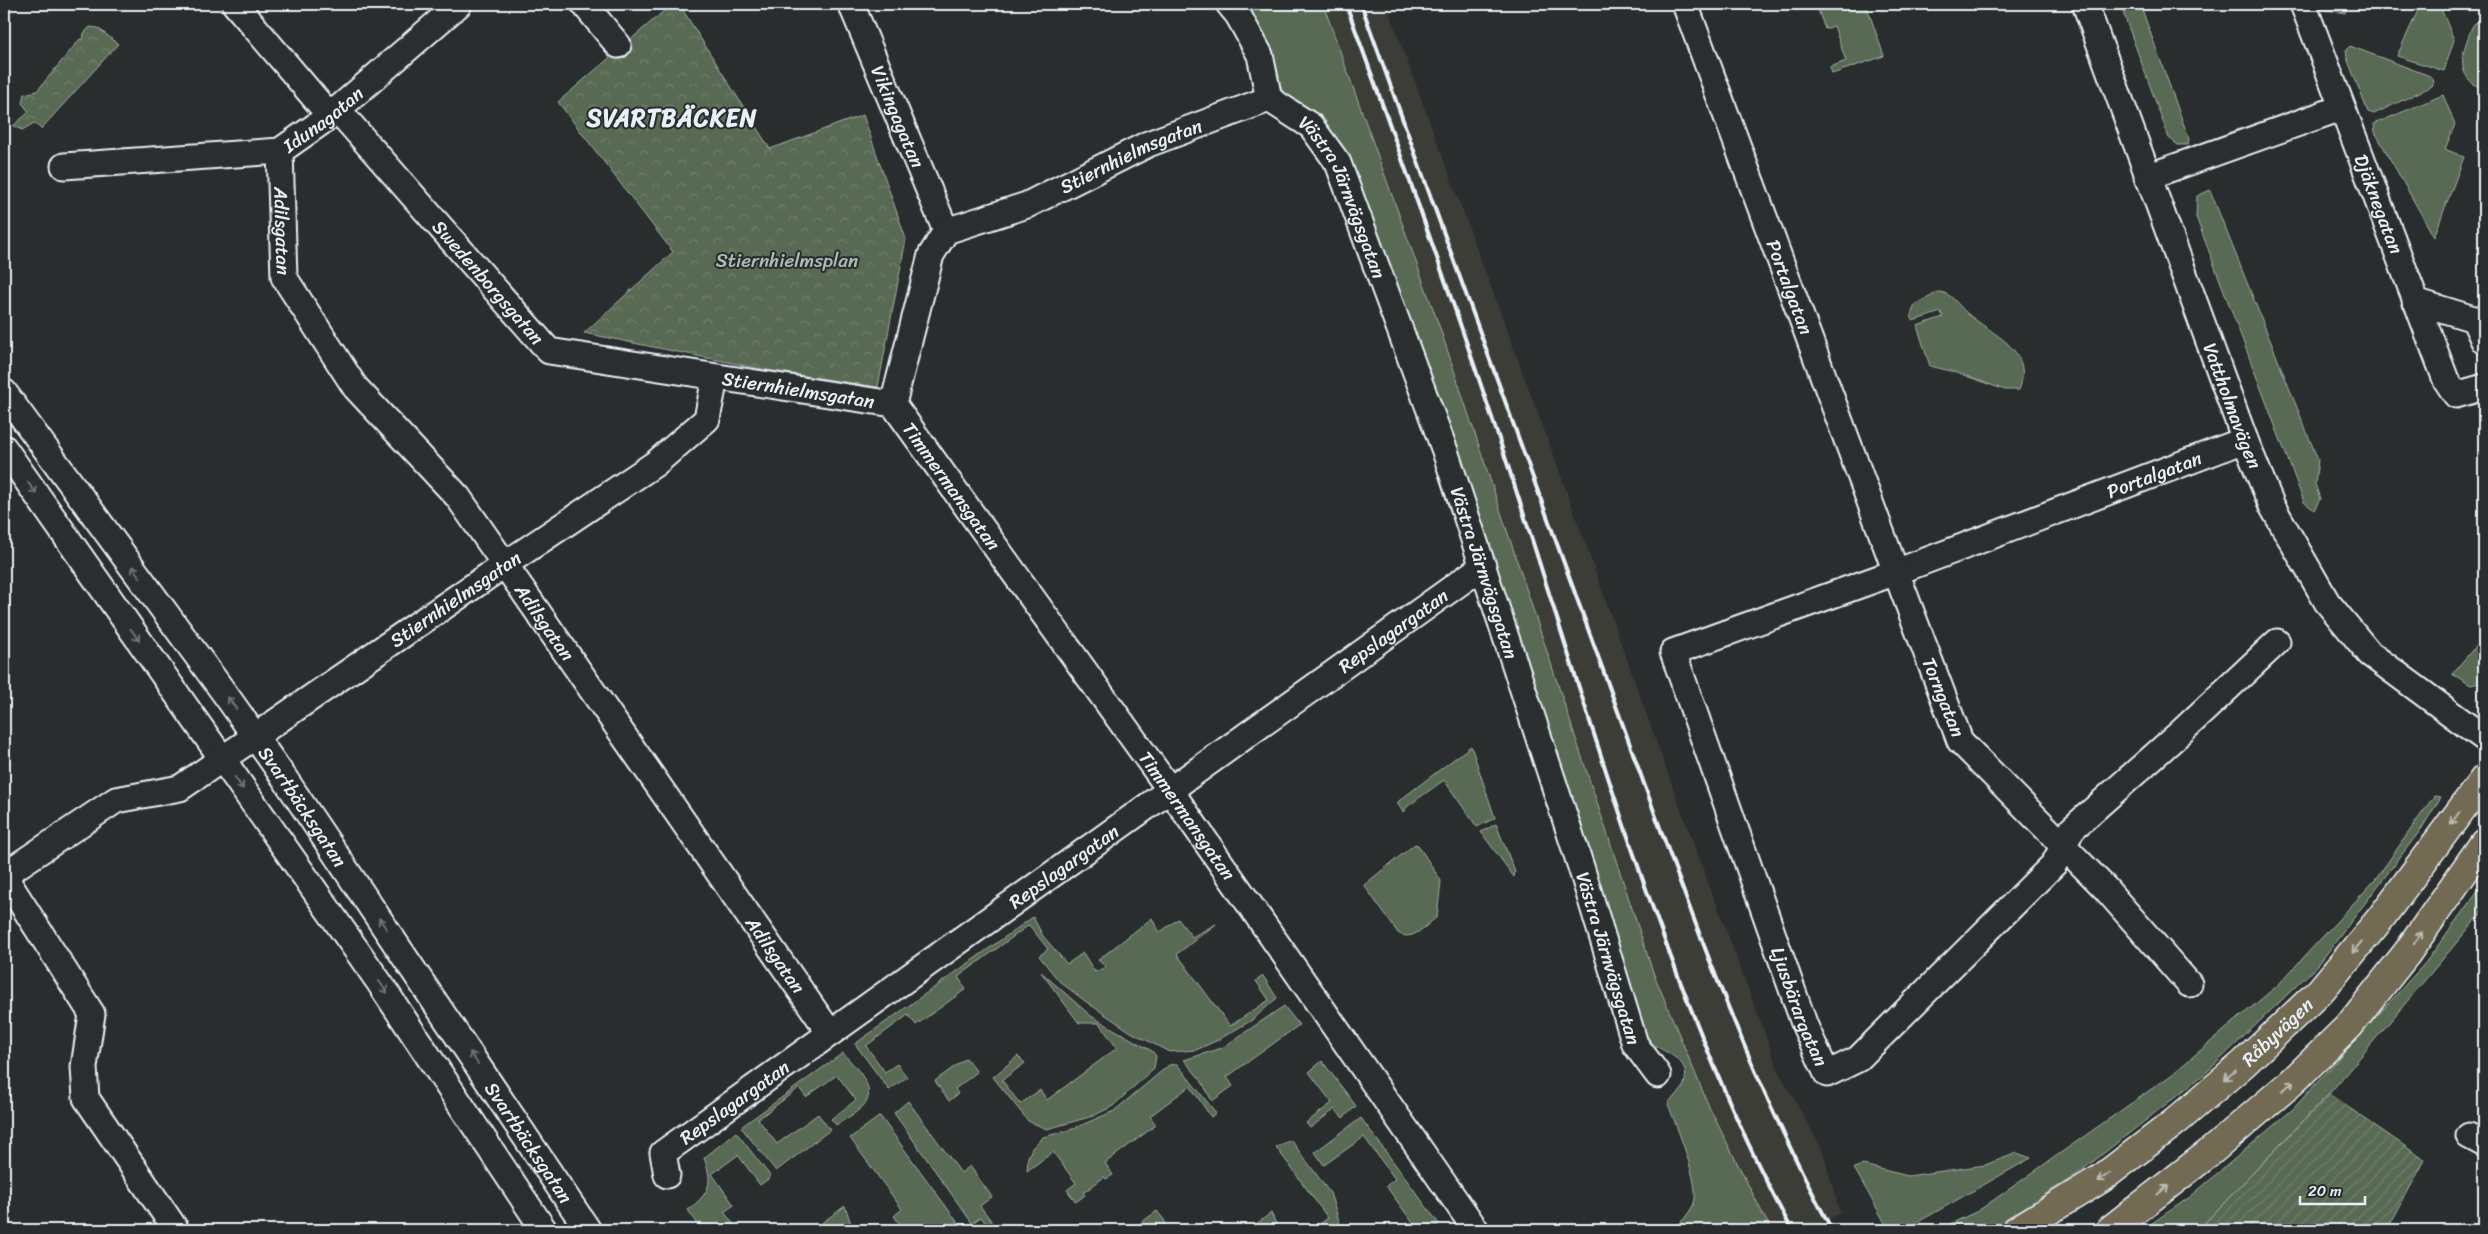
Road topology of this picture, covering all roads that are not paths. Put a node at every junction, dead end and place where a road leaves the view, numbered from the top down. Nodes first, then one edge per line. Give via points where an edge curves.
1 (236, 4) edge
2 (459, 4) edge
3 (584, 4) edge
4 (851, 4) edge
5 (1229, 4) edge
6 (1685, 4) edge
7 (2085, 4) edge
8 (2303, 4) edge
9 (618, 44) dead end
10 (1269, 98) junction
11 (2341, 108) junction
12 (334, 112) junction
13 (280, 151) junction
14 (64, 166) dead end
15 (2147, 177) junction
16 (946, 231) junction
17 (2415, 301) junction
18 (2484, 341) edge
19 (715, 378) junction
20 (2484, 387) edge
21 (4, 392) edge
22 (893, 404) junction
23 (2245, 440) junction
24 (4, 448) edge
25 (504, 565) junction
26 (1483, 566) junction
27 (1896, 572) junction
28 (2277, 642) dead end
29 (1673, 652) joint
30 (254, 737) junction
31 (2484, 738) edge
32 (222, 759) junction
33 (2484, 779) edge
34 (1170, 790) junction
35 (2484, 843) edge
36 (2063, 846) junction
37 (4, 875) edge
38 (2190, 984) dead end
39 (830, 1033) junction
40 (1658, 1075) dead end
41 (667, 1175) dead end
42 (176, 1230) edge
43 (544, 1230) edge
44 (588, 1230) edge
45 (1476, 1230) edge
46 (2017, 1230) edge
47 (2110, 1230) edge

1 - 12 street, Swedenborgsgatan
2 - 12 street, Idunagatan
3 - 9 street
4 - 16 street, Vikingagatan
5 - 10 street via 1260,55
6 - 27 street, Portalgatan
7 - 15 street, Vattholmavägen
8 - 11 street, Djäknegatan
10 - 16 street, Stiernhielmsgatan via 1148,144 1027,205
10 - 26 street, Västra Järnvägsgatan via 1312,126 1338,163 1445,451
11 - 15 street
11 - 17 street, Djäknegatan
12 - 13 street, Idunagatan
12 - 19 street, Swedenborgsgatan via 549,351
13 - 14 street, Idunagatan
13 - 25 street, Adilsgatan via 284,277 355,387 458,497
15 - 23 street, Vattholmavägen
16 - 22 street, Stiernhielmsgatan via 931,255
17 - 18 street via 2474,318
17 - 20 street, Djäknegatan via 2446,380 2456,395
19 - 22 street, Stiernhielmsgatan
19 - 25 street, Stiernhielmsgatan via 707,418 656,463
30 -> 21 street, Svartbäcksgatan
22 - 34 street, Timmermansgatan
23 - 27 street, Portalgatan
23 - 31 street, Vattholmavägen via 2272,506 2326,602 2370,654
24 -> 32 street, Svartbäcksgatan
25 - 30 street, Stiernhielmsgatan
25 - 39 street, Adilsgatan
26 - 34 street, Repslagargatan
26 - 40 street, Västra Järnvägsgatan via 1636,1044
27 - 29 street, Portalgatan
27 - 36 street, Torngatan via 1960,741
28 - 36 street via 2077,824
29 - 36 street, Ljusbärargatan via 1804,1026 1827,1074 1858,1059 2054,864
30 - 32 street, Stiernhielmsgatan
44 -> 30 street, Svartbäcksgatan via 457,1032
32 - 37 street via 180,788 116,800
32 -> 43 street, Svartbäcksgatan via 383,988
33 -> 46 main road, Råbyvägen via 2380,919 2320,991 2243,1064 2175,1122 2102,1178
34 - 39 street, Repslagargatan
34 - 45 street, Timmermansgatan
47 -> 35 main road via 2209,1153 2284,1089 2349,1026 2407,953
36 - 38 street, Torngatan
37 - 42 street via 92,1014 84,1067 86,1098
39 - 41 street, Repslagargatan via 663,1152

